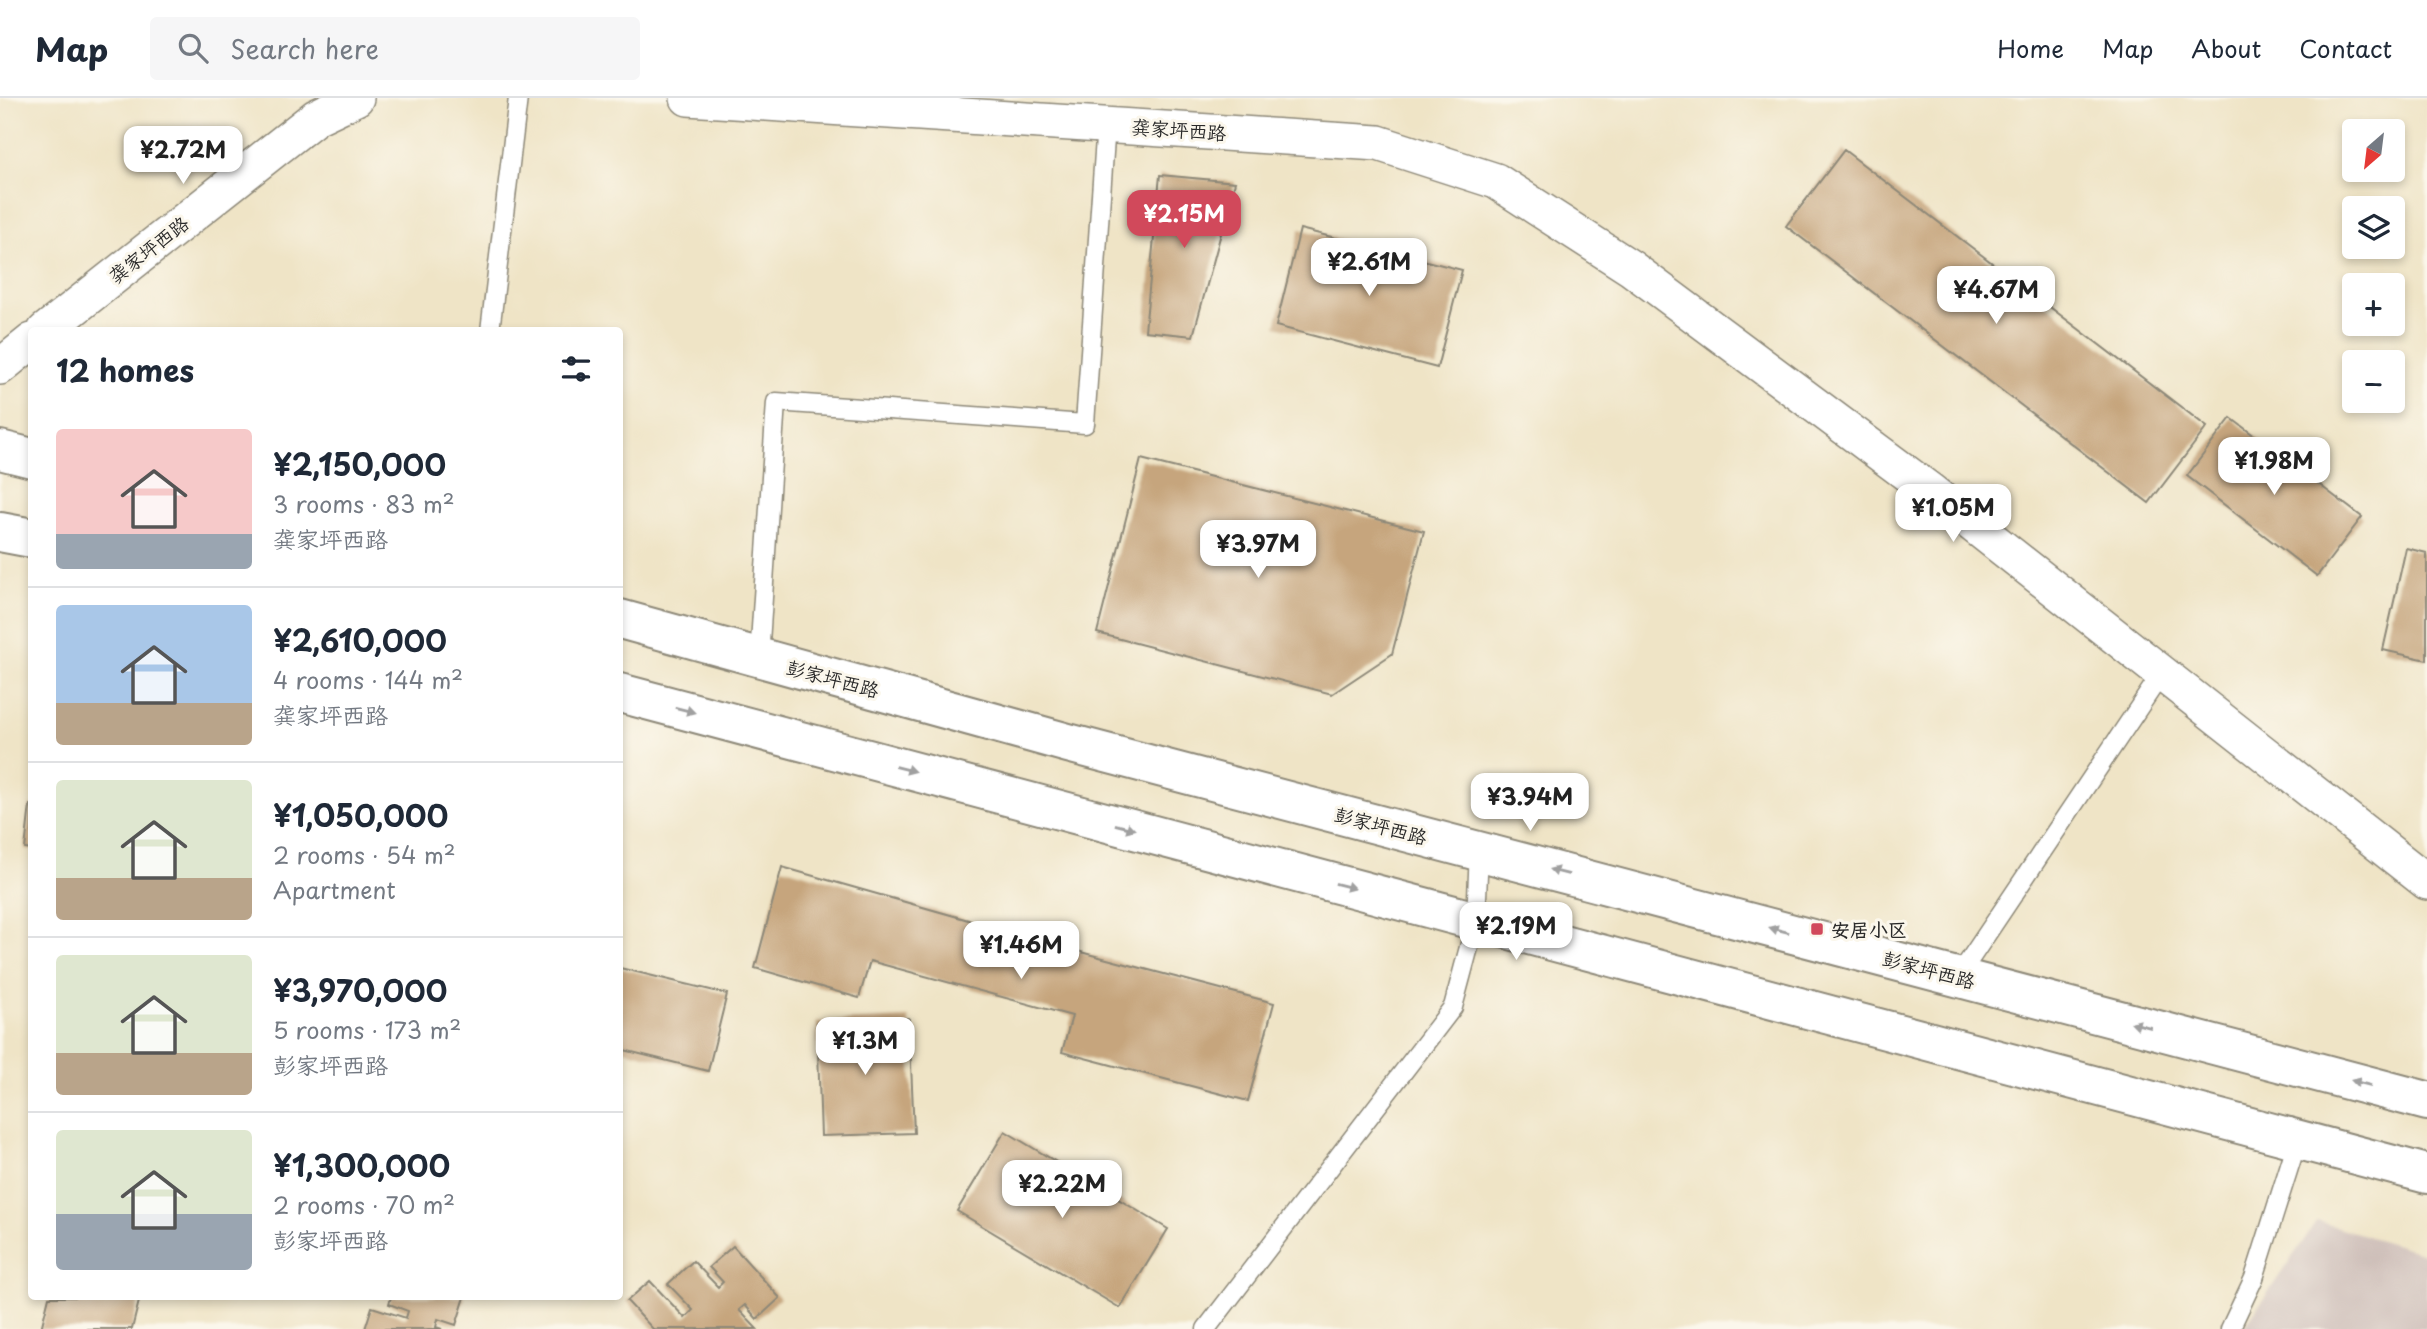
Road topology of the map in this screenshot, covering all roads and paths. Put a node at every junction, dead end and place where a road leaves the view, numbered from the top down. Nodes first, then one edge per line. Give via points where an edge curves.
1 (356, 98) edge
2 (518, 98) edge
3 (688, 98) edge
4 (1011, 108) edge
5 (1106, 124) junction
6 (50, 327) edge
7 (490, 327) edge
8 (28, 344) edge
9 (0, 367) edge
10 (0, 450) edge
11 (28, 457) edge
12 (0, 532) edge
13 (28, 537) edge
14 (623, 620) edge
15 (759, 658) junction
16 (2162, 673) junction
17 (623, 694) edge
18 (1479, 850) junction
19 (2427, 883) edge
20 (1476, 921) junction
21 (1958, 977) junction
22 (2427, 1101) edge
23 (2298, 1139) junction
24 (2427, 1174) edge
25 (1206, 1329) edge
26 (2230, 1329) edge

1 - 6 street, 龚家坪西路 via 316,117
2 - 7 lane
3 - 4 street, 龚家坪西路
4 - 5 street, 龚家坪西路
5 - 15 lane via 1085,424 776,402
5 - 16 street, 龚家坪西路 via 1378,143 1496,181 1631,268 1929,490
8 - 9 street
10 - 11 main road
12 - 13 main road
14 - 15 main road, 彭家坪西路
15 - 18 main road, 彭家坪西路
16 - 19 street, 龚家坪西路
16 - 21 lane
17 -> 20 main road
18 - 20 lane
21 -> 18 main road, 彭家坪西路
20 - 23 main road
20 - 25 lane via 1452,1007
22 -> 21 main road, 彭家坪西路
23 - 24 main road
23 - 26 lane via 2254,1278

